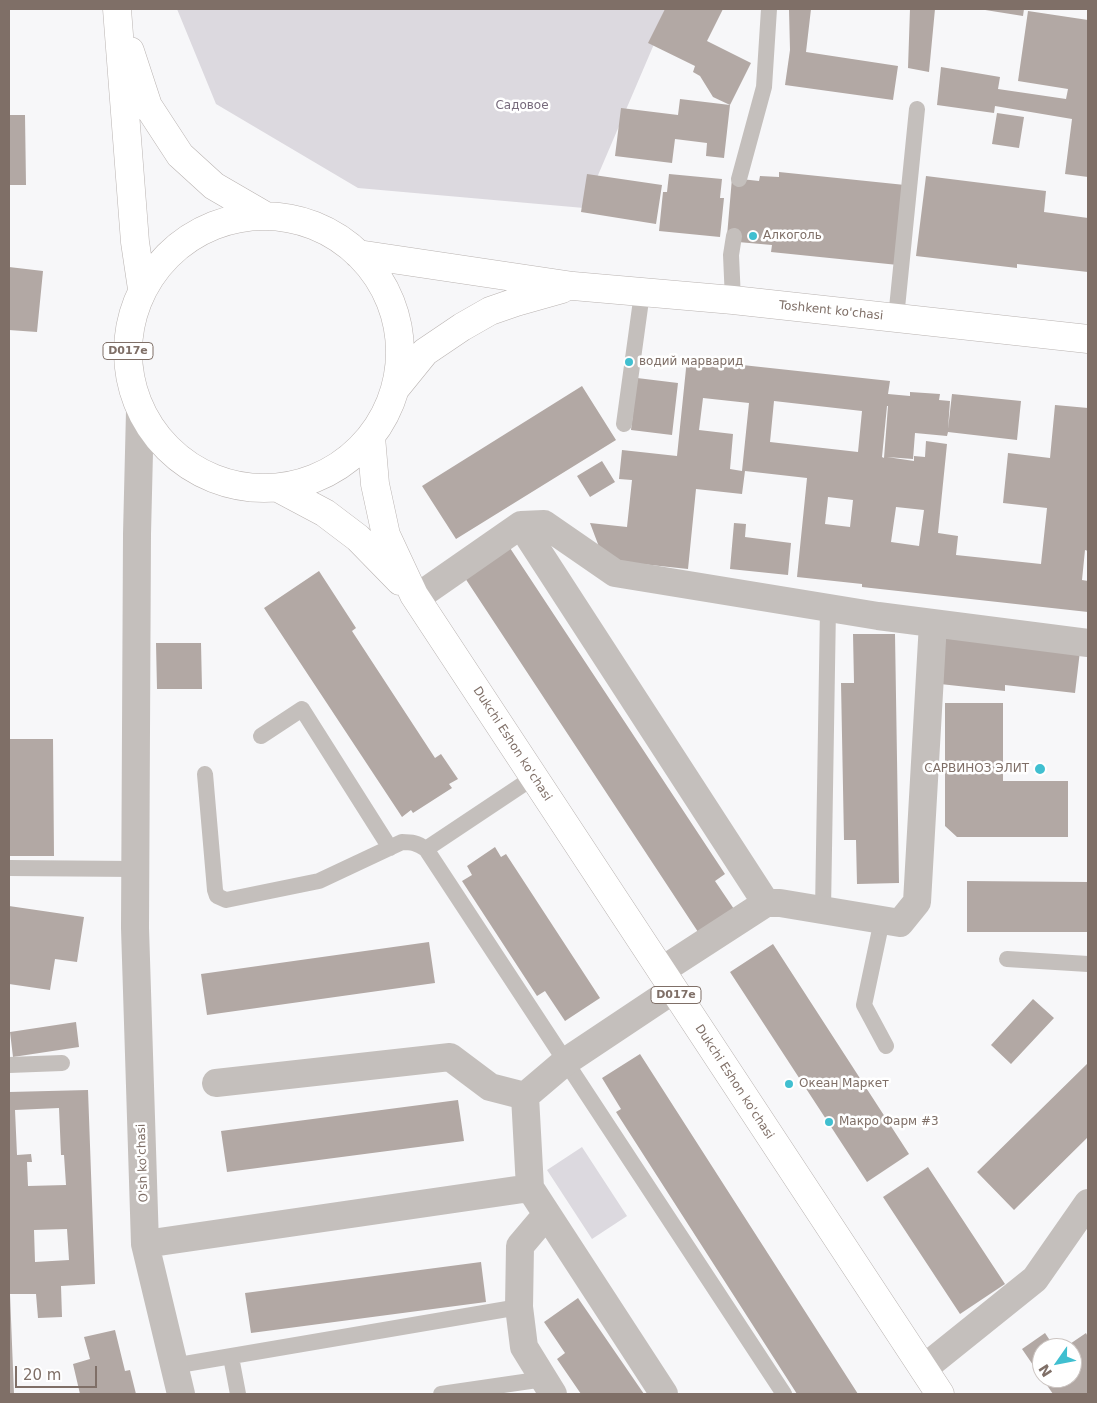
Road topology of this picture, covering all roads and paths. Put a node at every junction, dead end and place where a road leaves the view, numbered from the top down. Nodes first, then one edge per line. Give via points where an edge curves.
1 (117, 9) edge
2 (769, 9) edge
3 (917, 109) dead end
4 (739, 179) dead end
5 (264, 215) junction
6 (734, 236) dead end
7 (358, 254) junction
8 (574, 286) junction
9 (142, 288) junction
10 (642, 293) junction
11 (733, 300) junction
12 (896, 318) junction
13 (1088, 339) edge
14 (395, 389) junction
15 (140, 411) junction
16 (624, 424) dead end
17 (370, 437) junction
18 (278, 488) junction
19 (521, 525) junction
20 (415, 596) junction
21 (828, 608) junction
22 (933, 623) junction
23 (1088, 643) edge
24 (261, 736) dead end
25 (205, 774) dead end
26 (534, 776) junction
27 (390, 848) junction
28 (426, 849) junction
29 (9, 868) edge
30 (135, 869) junction
31 (766, 903) junction
32 (823, 910) junction
33 (882, 920) junction
34 (1007, 959) dead end
35 (1088, 964) edge
36 (667, 980) junction
37 (886, 1046) dead end
38 (565, 1062) junction
39 (62, 1063) dead end
40 (9, 1065) edge
41 (216, 1084) dead end
42 (525, 1096) junction
43 (530, 1188) junction
44 (1088, 1203) edge
45 (547, 1214) junction
46 (145, 1244) junction
47 (520, 1307) junction
48 (231, 1357) junction
49 (173, 1366) junction
50 (923, 1369) junction
51 (548, 1387) edge
52 (181, 1394) edge
53 (238, 1394) edge
54 (441, 1394) edge
55 (664, 1394) edge
56 (784, 1394) edge
57 (940, 1394) edge

1 - 5 main road, D017e via 148,106 180,155 214,186
1 - 9 main road, D017e via 135,242
2 - 4 lane via 764,87
3 - 12 lane
5 - 7 main road, D017e via 298,220 330,233
5 - 9 main road, D017e via 226,220 193,235 164,258
6 - 11 lane via 731,256
7 - 8 main road, Toshkent ko'chasi
7 - 14 main road, D017e via 381,282 395,316 400,352
8 - 10 main road, Toshkent ko'chasi
8 - 14 main road via 490,311 462,327 426,352
9 - 15 main road, D017e via 129,328 128,370
10 - 11 main road, Toshkent ko'chasi
10 - 16 lane
11 - 12 main road, Toshkent ko'chasi
12 - 13 main road, Toshkent ko'chasi
14 - 17 main road, D017e via 385,414
15 - 18 main road, D017e via 164,446 197,471 237,486
15 - 30 street, O'sh ko'chasi
17 - 18 main road, D017e via 345,462 313,480
17 - 20 main road, D017e via 375,484 386,535
18 - 20 main road, D017e via 325,514 358,538
19 - 20 street
19 - 21 street via 544,524 615,574
19 - 31 street
20 - 26 main road, Dukchi Eshon ko'chasi / D017e
21 - 22 street
21 - 32 lane
22 - 23 street
22 - 33 street via 917,902 900,923
24 - 27 lane via 302,709
25 - 27 lane via 215,890 217,896 226,900 319,881
26 - 28 lane
26 - 36 main road, Dukchi Eshon ko'chasi / D017e
27 - 28 lane via 402,842 412,842
28 - 38 lane
29 - 30 lane
30 - 46 street, O'sh ko'chasi
31 - 32 street
31 - 36 street
32 - 33 street
33 - 37 lane via 864,1005
34 - 35 lane
36 - 38 street
36 - 50 main road, Dukchi Eshon ko'chasi / D017e
38 - 42 street
38 - 56 lane
39 - 40 lane
41 - 42 street via 450,1057 490,1087
42 - 43 street
43 - 45 street
43 - 46 street
44 - 50 street via 1035,1278
45 - 47 street via 520,1246
45 - 55 street
46 - 49 street, O'sh ko'chasi
47 - 48 lane
47 - 51 street via 524,1348
48 - 49 lane
48 - 53 lane
49 - 52 street, O'sh ko'chasi
50 - 57 main road, Dukchi Eshon ko'chasi / D017e
51 - 54 lane

